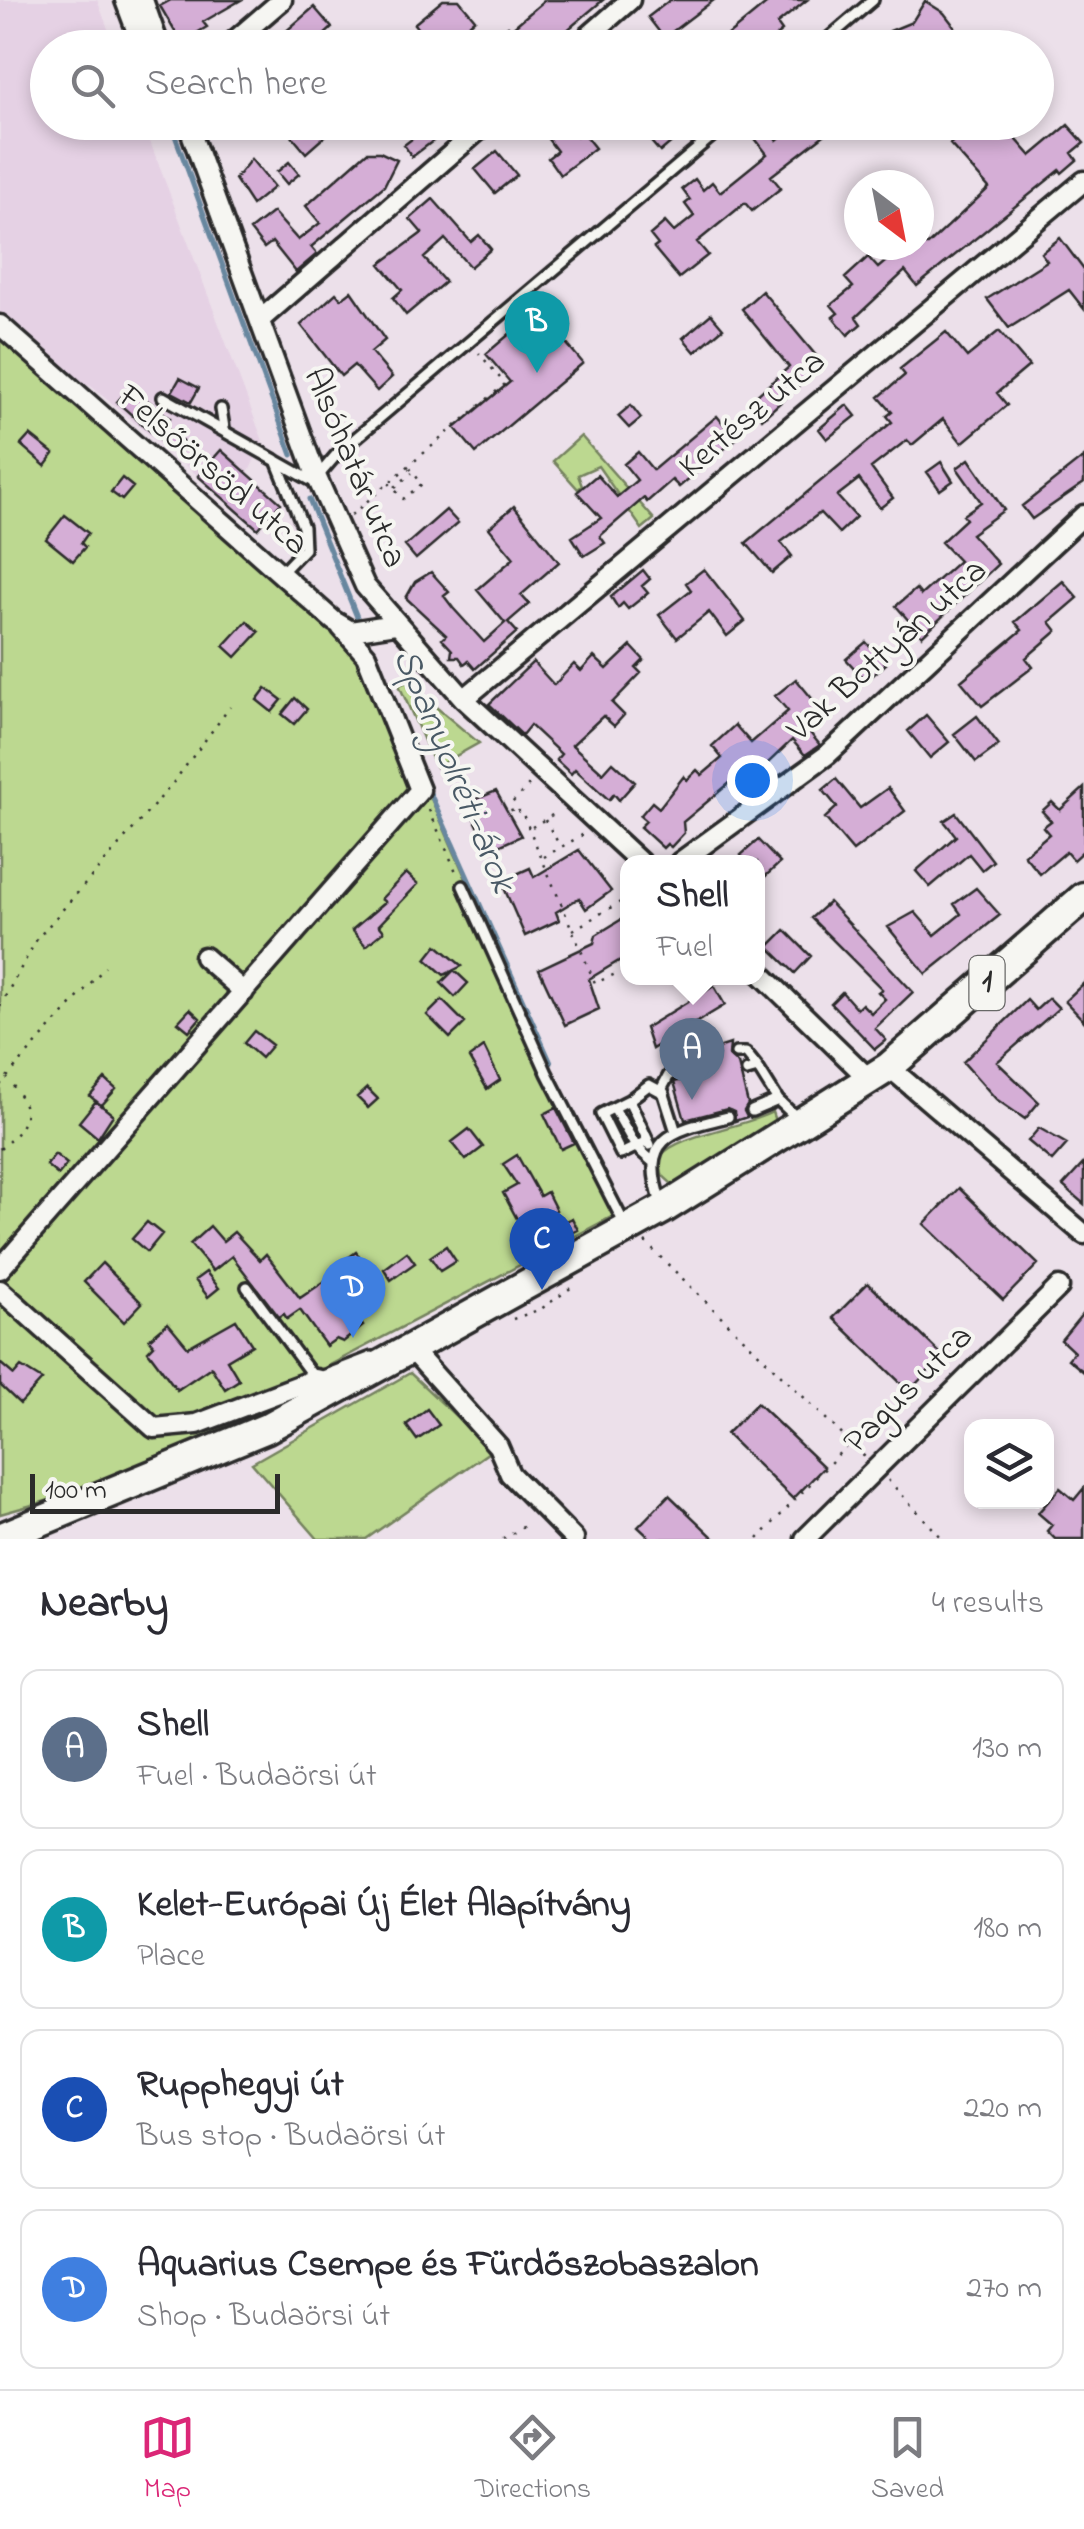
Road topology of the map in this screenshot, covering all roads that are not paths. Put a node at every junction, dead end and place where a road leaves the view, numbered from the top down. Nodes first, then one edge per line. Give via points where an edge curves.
1 (125, 0) edge
2 (143, 0) edge
3 (282, 0) edge
4 (630, 0) edge
5 (873, 0) edge
6 (136, 30) edge
7 (154, 30) edge
8 (247, 30) edge
9 (596, 30) edge
10 (838, 30) edge
11 (194, 140) edge
12 (467, 140) edge
13 (709, 140) edge
14 (1084, 181) edge
15 (260, 320) junction
16 (0, 325) edge
17 (163, 397) dead end
18 (221, 409) dead end
19 (224, 428) junction
20 (276, 460) junction
21 (319, 482) junction
22 (1084, 515) edge
23 (280, 574) junction
24 (395, 624) junction
25 (346, 628) junction
26 (464, 699) junction
27 (632, 855) edge
28 (690, 855) edge
29 (463, 886) road end
30 (1084, 897) edge
31 (204, 958) dead end
32 (765, 978) edge
33 (244, 992) junction
34 (736, 1054) dead end
35 (690, 1068) dead end
36 (758, 1068) junction
37 (747, 1071) dead end
38 (872, 1079) junction
39 (664, 1093) junction
40 (629, 1100) junction
41 (778, 1100) junction
42 (614, 1108) junction
43 (752, 1110) dead end
44 (723, 1114) dead end
45 (801, 1124) junction
46 (676, 1132) junction
47 (648, 1141) junction
48 (636, 1147) junction
49 (653, 1157) junction
50 (664, 1208) junction
51 (1084, 1234) edge
52 (619, 1235) junction
53 (0, 1269) edge
54 (247, 1287) dead end
55 (1058, 1287) dead end
56 (0, 1290) edge
57 (400, 1358) junction
58 (324, 1386) junction
59 (0, 1538) edge
60 (574, 1539) edge
61 (805, 1539) edge

1 - 6 street
2 - 7 street
3 - 8 street
4 - 9 street
5 - 10 lane
11 - 15 street, Alsóhatár utca
12 - 15 street
13 - 21 lane via 337,454
14 - 26 street, Kertész utca
15 - 21 street, Alsóhatár utca
16 - 23 street, Felsőörsöd utca
17 - 19 lane
18 - 19 lane
19 - 20 lane
20 - 21 lane
20 - 23 lane via 304,538 304,549
21 - 24 street, Alsóhatár utca via 366,586
22 - 28 street, Vak Bottyán utca via 827,755
23 - 25 street, Felsőörsöd utca
24 - 25 street
24 - 26 street, Alsóhatár utca
25 - 33 street via 366,655 420,790
26 - 27 street, Alsóhatár utca
29 - 52 lane
30 - 38 main road, 1
31 - 33 street
32 - 38 street
33 - 53 street
34 - 36 lane via 746,1053
35 - 39 lane via 669,1075
36 - 37 lane
36 - 41 lane
38 - 45 main road, 1
38 - 51 street
39 - 40 lane via 650,1085
39 - 46 lane
40 - 42 lane
40 - 47 lane
41 - 43 lane
41 - 45 lane
42 - 48 lane
42 - 48 lane via 601,1114 622,1154
44 - 46 lane
45 - 50 main road, 1
46 - 49 lane
47 - 48 lane
47 - 49 lane
48 - 49 lane
49 - 50 lane
50 - 52 main road, 1
52 - 57 main road, 1
54 - 58 lane
55 - 61 street, Pagus utca
56 - 58 street via 154,1428 197,1424
57 - 58 main road, 1
57 - 60 street via 498,1446 510,1474
58 - 59 main road, 1 via 176,1469

